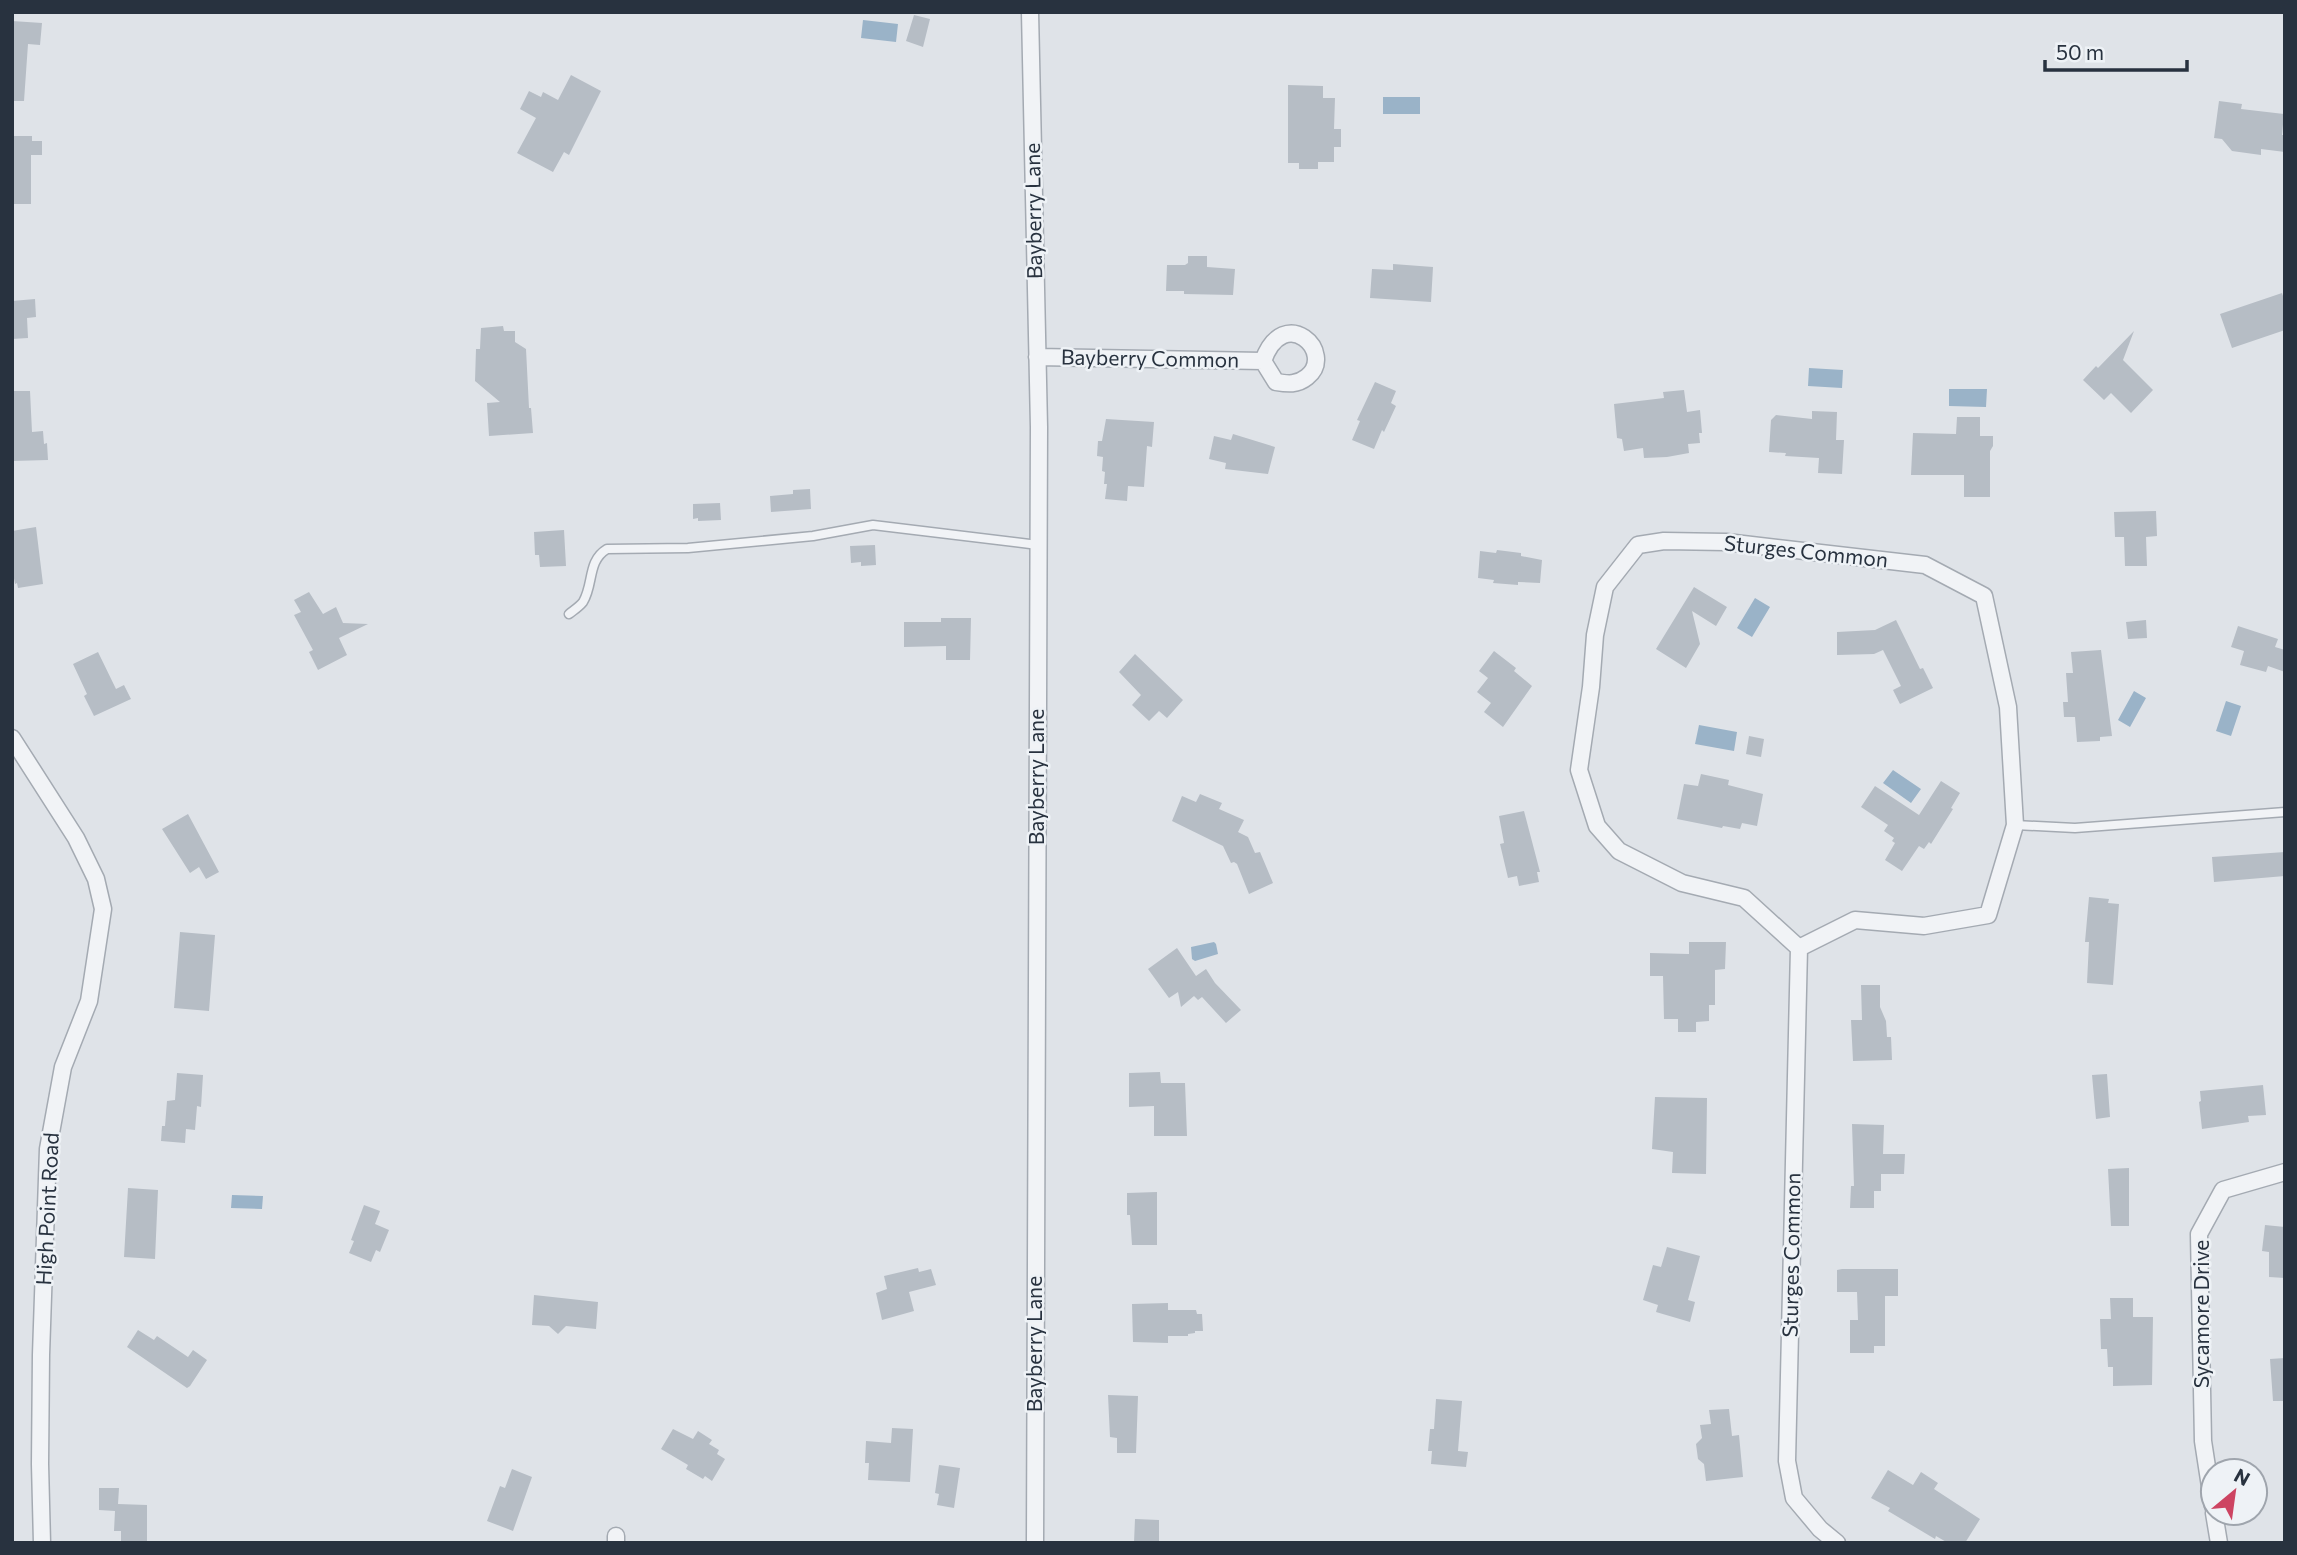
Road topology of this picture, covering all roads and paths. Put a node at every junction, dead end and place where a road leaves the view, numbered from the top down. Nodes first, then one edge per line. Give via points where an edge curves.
1 (1030, 12) edge
2 (1037, 357) junction
3 (1264, 361) dead end
4 (1038, 545) junction
5 (569, 614) dead end
6 (12, 738) edge
7 (2285, 812) edge
8 (2015, 825) junction
9 (1799, 948) junction
10 (2285, 1172) edge
11 (2205, 1457) edge
12 (42, 1543) edge
13 (1035, 1543) edge
14 (1837, 1543) edge

1 - 2 street, Bayberry Lane
2 - 3 street, Bayberry Common
2 - 4 street, Bayberry Lane
4 - 5 lane via 873,525 813,536 688,548 607,549 594,562 581,604
4 - 13 street, Bayberry Lane
6 - 12 street, High Point Road via 76,838 96,879 103,909 89,1001 63,1067 48,1149 41,1355
7 - 8 lane via 2075,828
8 - 9 street, Sturges Common via 1988,915 1924,926 1855,920
8 - 9 street, Sturges Common via 2008,707 1984,596 1926,565 1726,542 1638,545 1605,587 1595,635 1579,770 1597,825 1619,851 1682,883 1744,898
9 - 14 street, Sturges Common via 1787,1461 1794,1498
10 - 11 street, Sycamore Drive via 2223,1190 2199,1234

